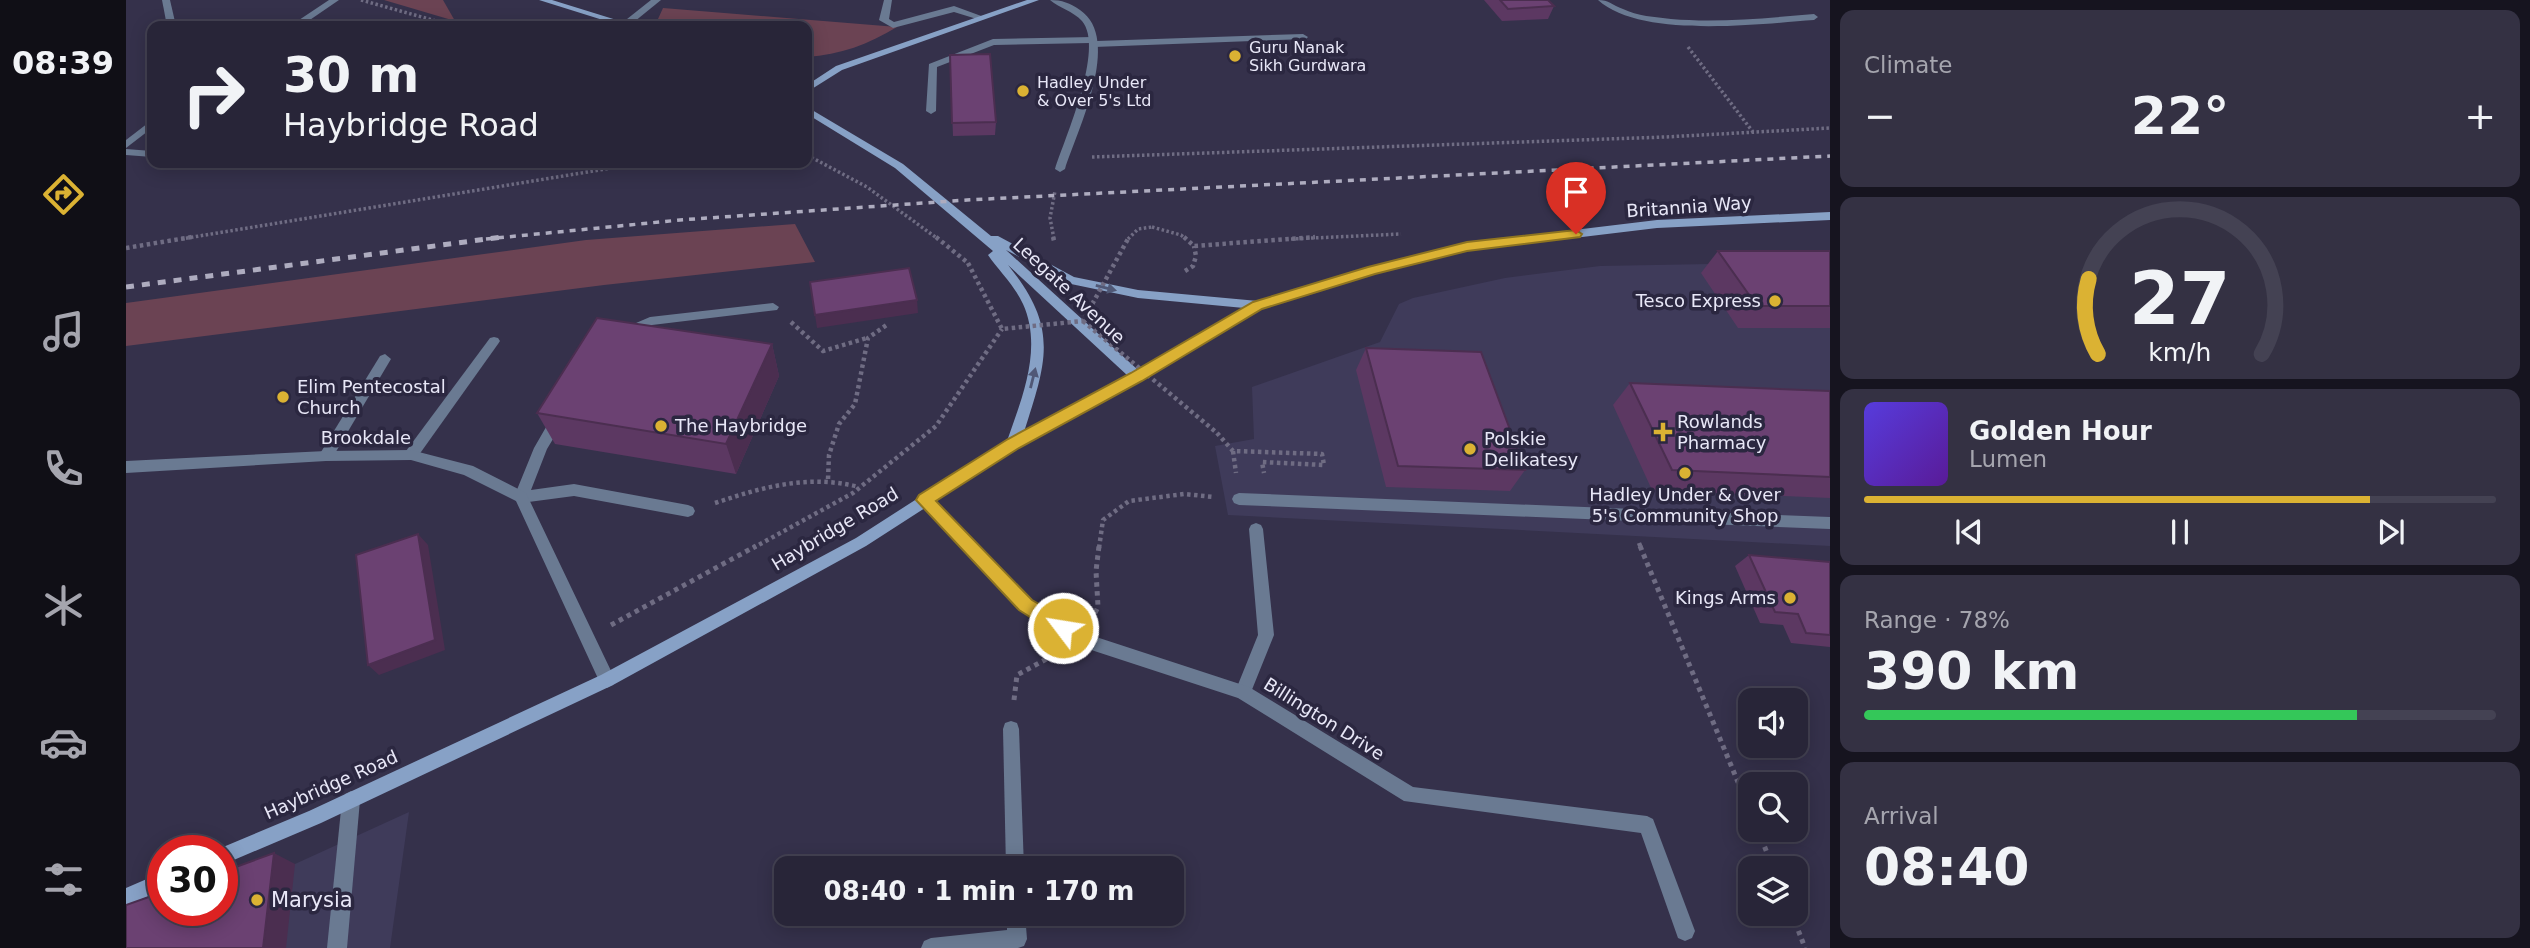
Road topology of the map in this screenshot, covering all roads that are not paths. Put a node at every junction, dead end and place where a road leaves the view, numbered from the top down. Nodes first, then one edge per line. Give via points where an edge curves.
1 (166, 0) edge
2 (335, 0) edge
3 (544, 0) edge
4 (657, 0) edge
5 (888, 0) edge
6 (1035, 0) edge
7 (1054, 0) edge
8 (1602, 0) edge
9 (980, 17) junction
10 (1814, 18) dead end
11 (171, 21) edge
12 (303, 21) edge
13 (615, 21) edge
14 (633, 21) edge
15 (1303, 37) dead end
16 (1093, 42) junction
17 (812, 86) edge
18 (930, 111) dead end
19 (812, 113) edge
20 (147, 127) edge
21 (126, 145) edge
22 (126, 152) edge
23 (147, 154) edge
24 (1060, 169) road end
25 (1830, 216) edge
26 (977, 230) junction
27 (1467, 247) joint
28 (1258, 305) junction
29 (773, 307) road end
30 (613, 338) edge
31 (494, 341) dead end
32 (385, 359) dead end
33 (1137, 377) junction
34 (568, 402) edge
35 (1013, 444) junction
36 (411, 455) junction
37 (326, 456) junction
38 (126, 467) edge
39 (521, 497) junction
40 (1239, 499) road end
41 (925, 500) junction
42 (688, 511) road end
43 (1830, 523) edge
44 (1256, 529) dead end
45 (607, 680) junction
46 (1243, 692) junction
47 (1011, 729) road end
48 (351, 800) junction
49 (238, 849) edge
50 (1015, 856) edge
51 (147, 888) edge
52 (126, 897) edge
53 (1016, 926) edge
54 (1685, 931) dead end
55 (1017, 944) edge
56 (337, 948) edge
57 (931, 948) edge

1 - 11 street
2 - 12 street
3 - 13 street
4 - 14 street
5 - 9 street via 884,20 893,25 954,9
6 - 9 street
7 - 16 street via 1088,21
8 - 10 street via 1637,16 1674,23
9 - 17 street via 839,68
15 - 16 street
16 - 18 street via 993,43 932,66
16 - 24 street via 1087,92
19 - 26 street, Leegate Avenue via 899,166
20 - 21 street
22 - 23 street
25 - 27 street, Britannia Way via 1657,224
26 -> 28 street, Leegate Avenue via 1070,280 1138,294
26 - 33 street, Leegate Avenue
35 -> 26 street, Leegate Avenue via 1035,377 1039,347 1030,304
27 - 28 street, Haybridge Road
28 - 33 street, Haybridge Road
29 - 30 street via 650,321
31 - 36 street
32 - 37 street
33 - 35 street, Haybridge Road
34 - 39 street via 541,448
35 - 41 street, Haybridge Road
36 - 37 street, Brookdale
36 - 39 street, Brookdale via 468,470
37 - 38 street, Brookdale
39 - 42 street via 574,490
39 - 45 street
40 - 43 street
41 - 45 street, Haybridge Road via 861,542
41 - 46 street, Billington Drive via 1025,605 1082,640
44 - 46 street via 1266,635
45 - 48 street, Haybridge Road
46 - 54 street, Billington Drive via 1410,794 1647,825
47 - 50 street
48 - 49 street, Haybridge Road
48 - 56 street
51 - 52 street
53 - 55 street
55 - 57 street

